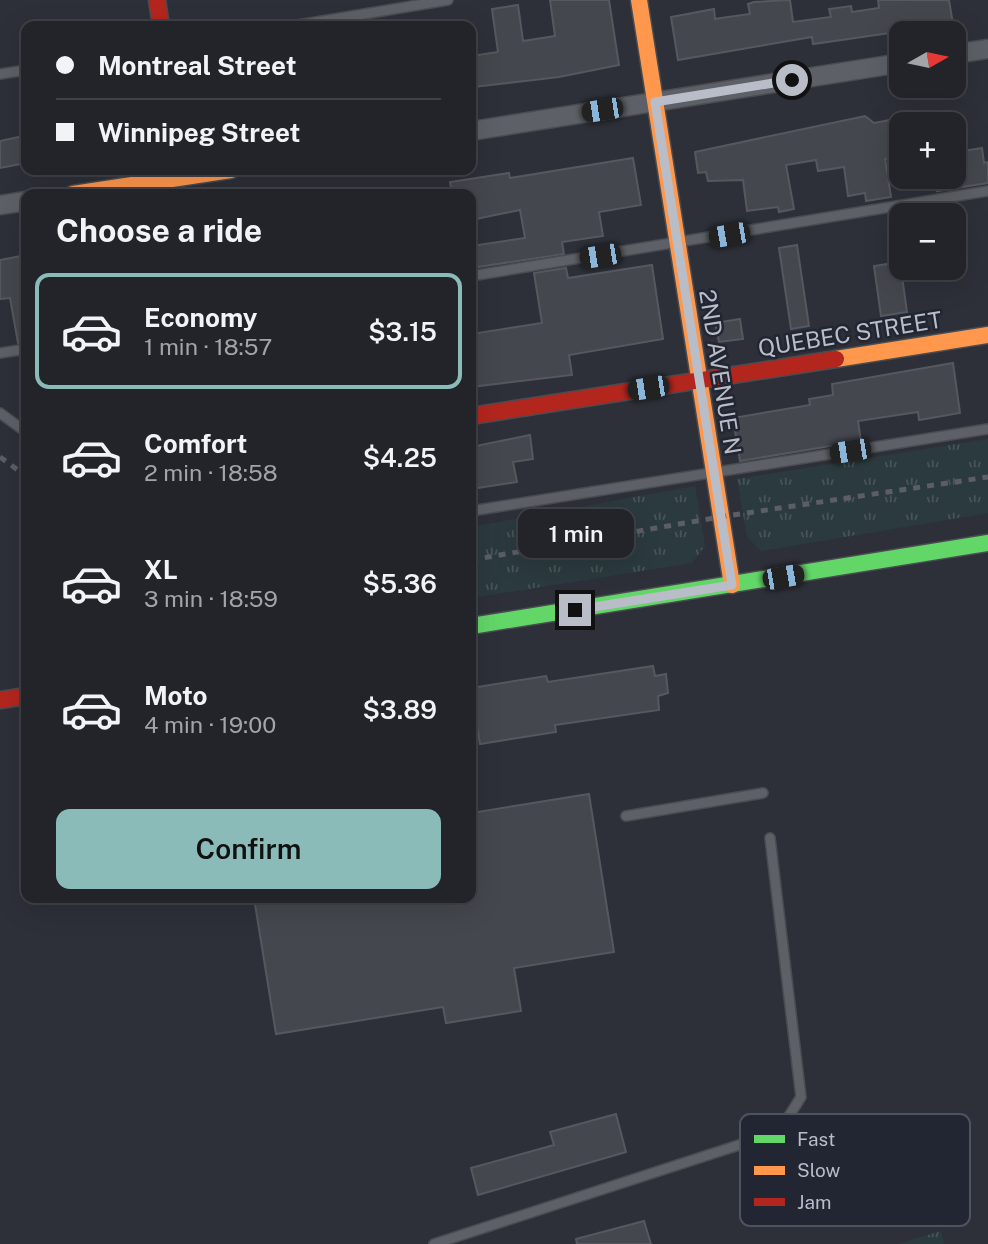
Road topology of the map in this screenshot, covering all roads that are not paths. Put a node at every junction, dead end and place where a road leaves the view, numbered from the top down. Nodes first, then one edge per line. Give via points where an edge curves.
1 (157, 0) edge
2 (448, 0) edge
3 (639, 0) edge
4 (160, 21) edge
5 (322, 21) edge
6 (988, 49) edge
7 (966, 52) edge
8 (889, 64) edge
9 (21, 71) edge
10 (0, 74) edge
11 (655, 102) junction
12 (476, 130) edge
13 (173, 175) edge
14 (99, 189) edge
15 (988, 191) edge
16 (21, 202) edge
17 (0, 205) edge
18 (677, 244) junction
19 (476, 275) edge
20 (988, 335) edge
21 (21, 350) edge
22 (0, 354) edge
23 (698, 380) junction
24 (0, 413) edge
25 (476, 415) edge
26 (21, 428) edge
27 (988, 429) edge
28 (713, 472) junction
29 (476, 510) edge
30 (988, 543) edge
31 (732, 585) junction
32 (476, 625) edge
33 (21, 697) edge
34 (0, 700) edge
35 (763, 793) dead end
36 (626, 816) dead end
37 (770, 838) dead end
38 (790, 1114) edge
39 (740, 1145) edge
40 (434, 1244) edge

1 - 4 street
2 - 5 lane
3 - 11 street, 2ND AVENUE N
6 - 7 street
8 - 11 street
9 - 10 lane
11 - 12 street
11 - 18 street, 2ND AVENUE N
13 - 14 street
15 - 18 lane
16 - 17 street
18 - 19 lane
18 - 23 street, 2ND AVENUE N
20 - 23 street, QUEBEC STREET
21 - 22 lane
23 - 25 street, QUEBEC STREET
23 - 28 street, 2ND AVENUE N
24 - 26 lane
27 - 28 lane
28 - 29 lane
28 - 31 street, 2ND AVENUE N
30 - 31 street
31 - 32 street
33 - 34 street
35 - 36 lane
37 - 38 lane via 801,1097
39 - 40 lane

